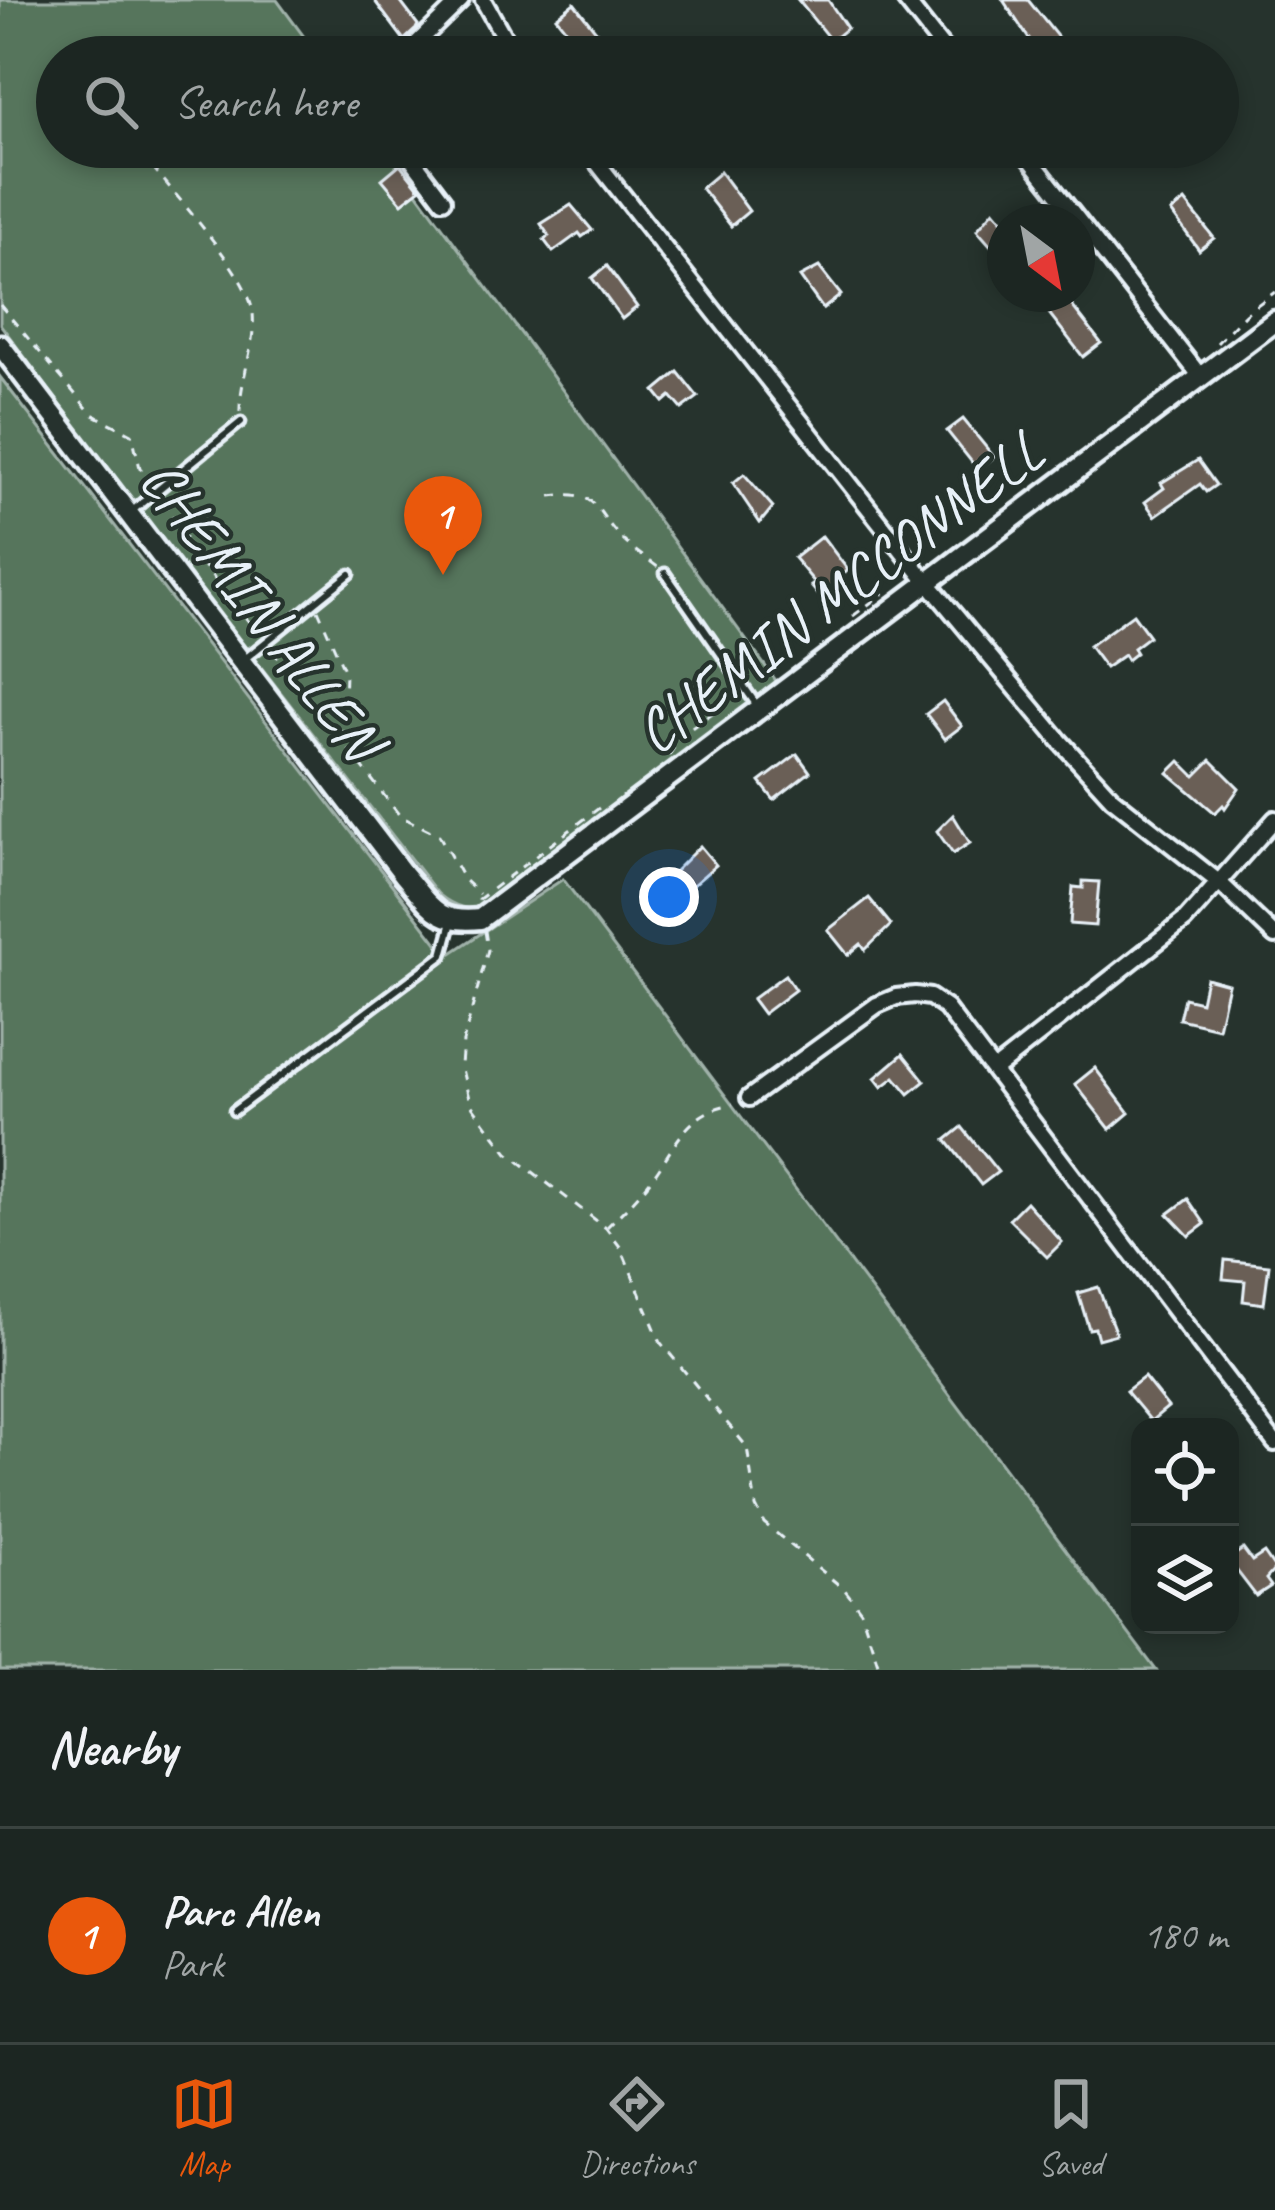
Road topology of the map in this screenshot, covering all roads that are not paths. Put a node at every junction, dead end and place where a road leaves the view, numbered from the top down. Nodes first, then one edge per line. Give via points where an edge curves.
1 (461, 0) edge
2 (483, 0) edge
3 (905, 0) edge
4 (425, 36) edge
5 (503, 36) edge
6 (933, 36) edge
7 (419, 168) edge
8 (603, 168) edge
9 (1038, 168) edge
10 (443, 200) dead end
11 (1275, 321) edge
12 (0, 345) edge
13 (1202, 376) junction
14 (241, 422) road end
15 (129, 513) junction
16 (665, 573) road end
17 (350, 574) dead end
18 (928, 582) junction
19 (243, 660) junction
20 (760, 710) junction
21 (1275, 819) edge
22 (1221, 884) junction
23 (452, 922) junction
24 (1275, 936) edge
25 (994, 1070) junction
26 (749, 1098) road end
27 (234, 1111) dead end
28 (1275, 1443) edge

1 - 4 street
2 - 5 street
3 - 6 street
7 - 10 street
8 - 18 street
9 - 13 street
11 - 13 street, CHEMIN MCCONNELL
12 - 15 street, CHEMIN ALLEN
13 - 18 street, CHEMIN MCCONNELL
14 - 15 lane
15 - 19 street, CHEMIN ALLEN
16 - 20 lane
17 - 19 lane
18 - 20 street, CHEMIN MCCONNELL
18 - 22 street via 1112,798
19 - 23 street, CHEMIN ALLEN via 404,874
20 - 23 street, CHEMIN MCCONNELL via 480,919
21 - 22 street
22 - 24 street
22 - 25 street
23 - 27 lane via 443,955
25 - 26 street via 946,1008 931,997 896,997
25 - 28 street

